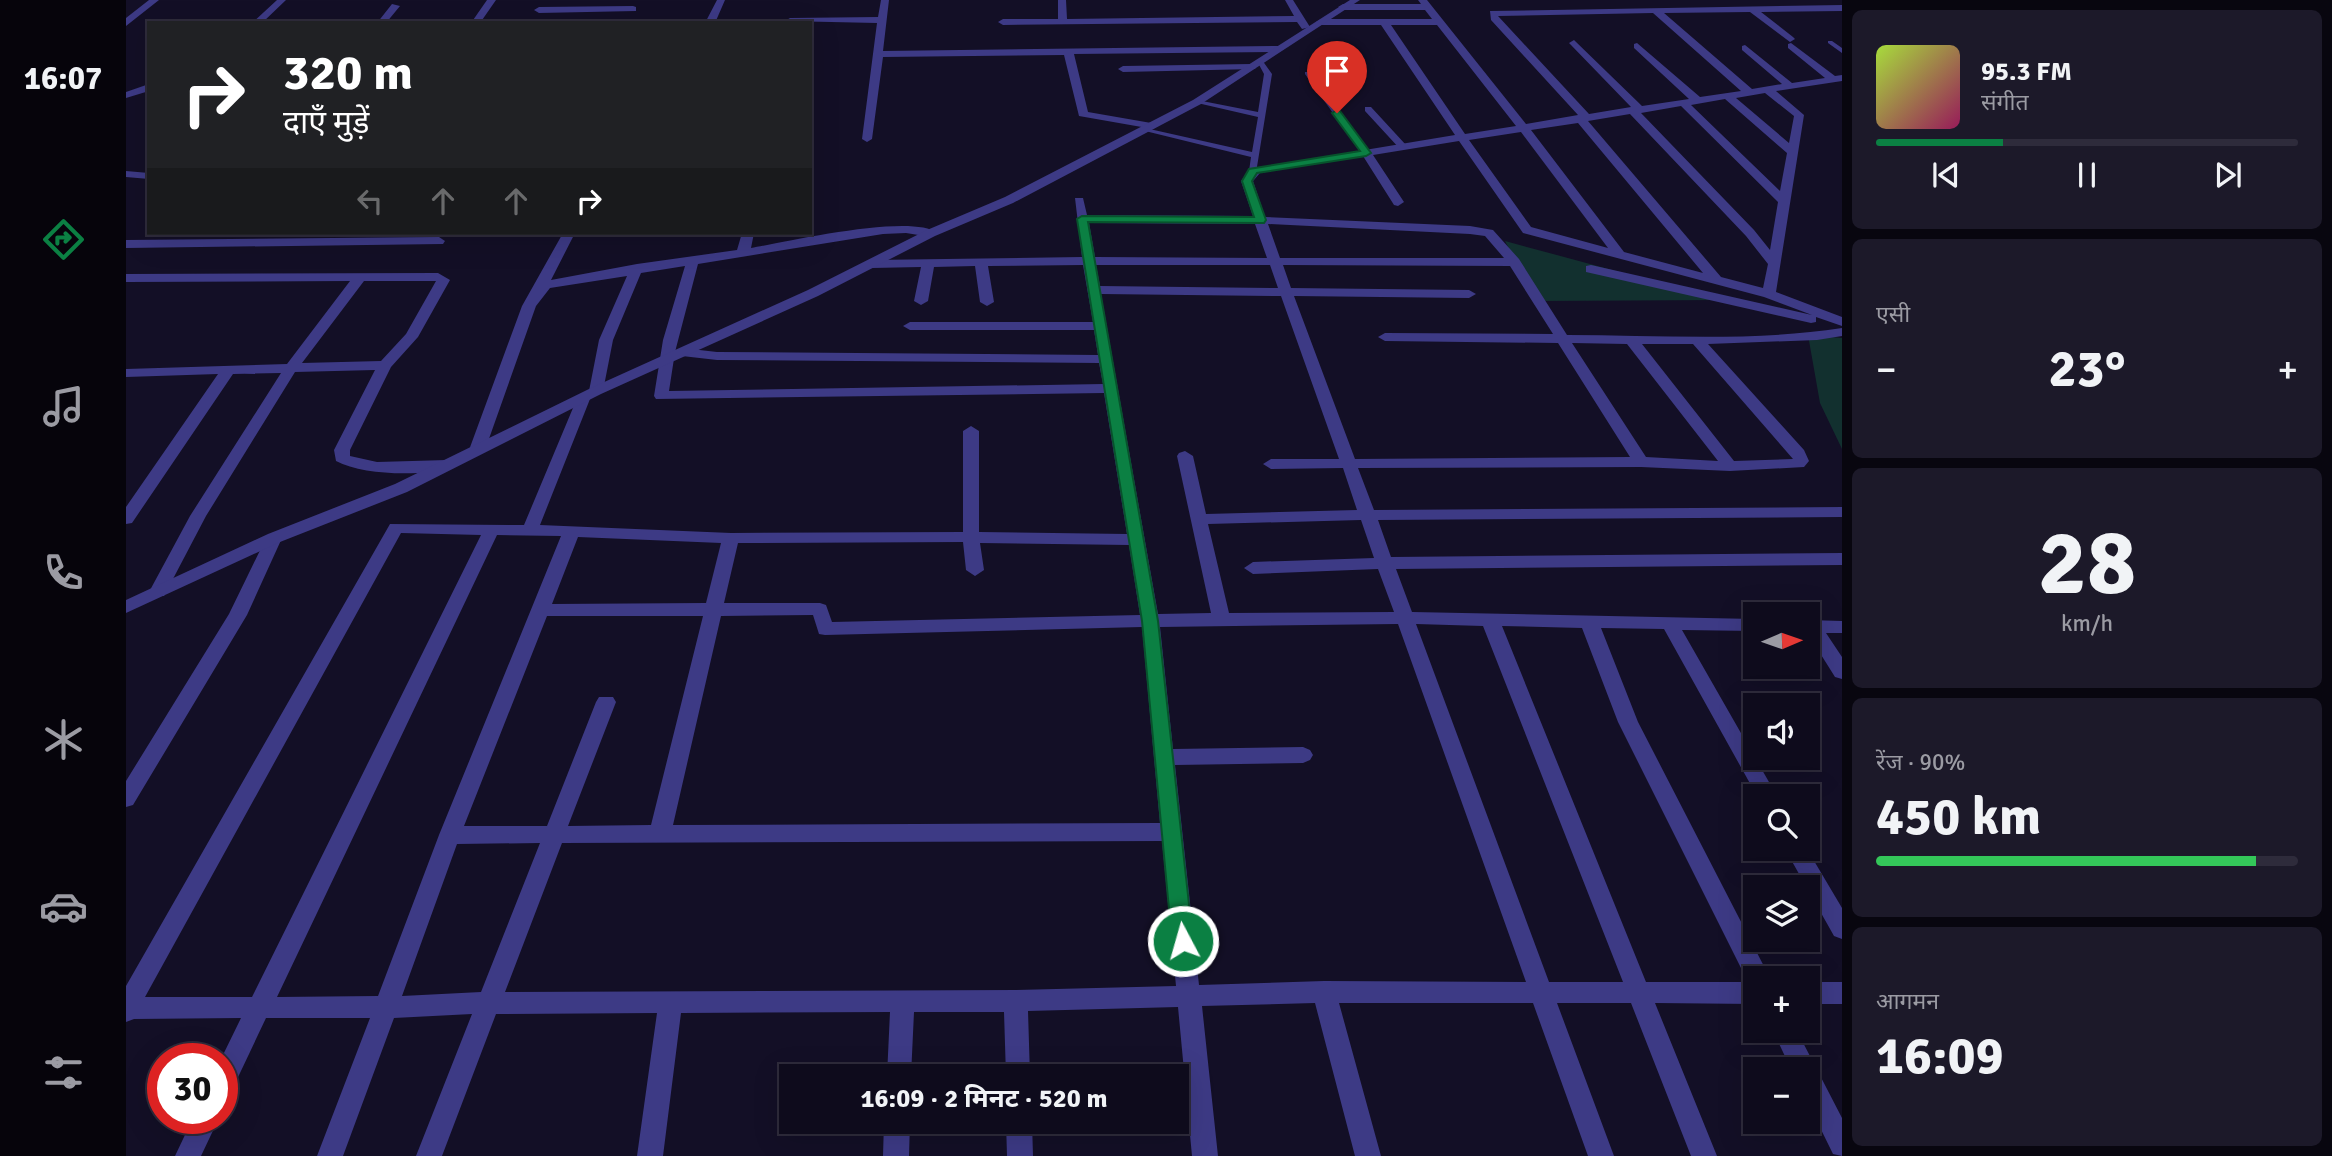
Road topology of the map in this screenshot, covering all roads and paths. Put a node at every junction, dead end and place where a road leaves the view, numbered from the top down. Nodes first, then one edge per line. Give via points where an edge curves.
1 (155, 0) edge
2 (282, 0) edge
3 (492, 0) edge
4 (721, 0) edge
5 (885, 0) edge
6 (1062, 0) edge
7 (1289, 0) edge
8 (1569, 0) edge
9 (1700, 0) edge
10 (1738, 0) edge
11 (1775, 0) edge
12 (1818, 0) edge
13 (1425, 3) edge
14 (1349, 4) edge
15 (635, 5) edge
16 (395, 6) dead end
17 (1830, 8) junction
18 (1842, 8) edge
19 (1788, 9) junction
20 (539, 10) dead end
21 (1712, 10) junction
22 (1752, 10) junction
23 (1656, 11) junction
24 (1582, 12) junction
25 (1842, 16) edge
26 (790, 20) dead end
27 (883, 20) junction
28 (258, 21) edge
29 (383, 21) edge
30 (476, 21) edge
31 (627, 21) edge
32 (711, 21) edge
33 (1003, 22) dead end
34 (1063, 22) junction
35 (1321, 22) junction
36 (1384, 22) junction
37 (1440, 22) junction
38 (126, 23) edge
39 (1303, 24) junction
40 (1830, 41) dead end
41 (1574, 43) dead end
42 (1637, 46) dead end
43 (1745, 48) dead end
44 (1279, 49) junction
45 (1068, 51) junction
46 (1842, 51) edge
47 (878, 54) junction
48 (1256, 64) junction
49 (1123, 69) dead end
50 (1307, 73) dead end
51 (1837, 79) edge
52 (1790, 86) junction
53 (147, 88) edge
54 (1766, 89) junction
55 (1749, 92) junction
56 (126, 95) edge
57 (1726, 95) junction
58 (1697, 100) junction
59 (1197, 102) junction
60 (1682, 102) junction
61 (1368, 109) dead end
62 (1635, 109) junction
63 (1261, 115) junction
64 (1583, 118) junction
65 (1523, 127) junction
66 (1149, 128) junction
67 (1462, 137) junction
68 (867, 139) dead end
69 (1403, 147) junction
70 (1793, 152) junction
71 (1366, 153) junction
72 (1255, 155) junction
73 (1253, 171) junction
74 (126, 174) edge
75 (147, 175) edge
76 (1079, 201) dead end
77 (1398, 202) dead end
78 (1785, 202) junction
79 (1082, 219) junction
80 (1260, 220) junction
81 (930, 233) junction
82 (568, 235) edge
83 (748, 235) edge
84 (439, 241) dead end
85 (143, 243) junction
86 (126, 244) edge
87 (743, 253) junction
88 (1620, 256) junction
89 (693, 259) junction
90 (126, 260) edge
91 (1089, 261) junction
92 (1514, 262) junction
93 (928, 263) junction
94 (981, 263) junction
95 (1276, 263) junction
96 (872, 264) junction
97 (1774, 264) junction
98 (637, 268) junction
99 (1591, 269) dead end
100 (360, 277) junction
101 (126, 278) edge
102 (1717, 281) junction
103 (540, 289) junction
104 (1094, 290) junction
105 (1287, 292) junction
106 (1469, 294) dead end
107 (1769, 294) junction
108 (921, 300) dead end
109 (987, 302) dead end
110 (1842, 324) edge
111 (910, 326) dead end
112 (1100, 326) junction
113 (1842, 332) edge
114 (1385, 337) dead end
115 (1564, 339) junction
116 (1631, 339) junction
117 (1697, 340) junction
118 (682, 352) junction
119 (667, 359) junction
120 (1105, 359) junction
121 (385, 365) junction
122 (290, 369) junction
123 (228, 371) junction
124 (126, 373) edge
125 (1111, 388) junction
126 (589, 395) junction
127 (971, 431) dead end
128 (477, 450) junction
129 (1185, 456) dead end
130 (1349, 462) junction
131 (1641, 462) junction
132 (1271, 464) dead end
133 (447, 465) junction
134 (1730, 466) junction
135 (1842, 512) edge
136 (1367, 515) junction
137 (126, 519) edge
138 (1197, 519) junction
139 (492, 529) junction
140 (530, 530) junction
141 (572, 531) junction
142 (971, 537) junction
143 (274, 538) junction
144 (731, 538) junction
145 (1136, 540) junction
146 (1842, 559) edge
147 (1385, 563) junction
148 (1253, 568) dead end
149 (975, 570) dead end
150 (158, 592) junction
151 (126, 607) edge
152 (542, 610) junction
153 (713, 611) junction
154 (1405, 618) junction
155 (1221, 619) junction
156 (1490, 620) junction
157 (1150, 621) junction
158 (1589, 622) junction
159 (1669, 623) junction
160 (1743, 625) edge
161 (1820, 626) edge
162 (1842, 626) edge
163 (1820, 641) edge
164 (1842, 673) edge
165 (606, 702) dead end
166 (1303, 755) dead end
167 (1164, 757) junction
168 (1760, 784) edge
169 (126, 799) edge
170 (1172, 832) junction
171 (450, 835) junction
172 (555, 835) junction
173 (660, 835) junction
174 (1803, 861) edge
175 (1842, 929) edge
176 (1752, 966) edge
177 (1324, 992) junction
178 (1637, 992) junction
179 (1542, 993) junction
180 (1743, 993) edge
181 (1820, 993) edge
182 (1842, 993) edge
183 (1188, 996) junction
184 (1016, 1000) junction
185 (902, 1001) junction
186 (671, 1002) junction
187 (487, 1003) junction
188 (387, 1007) junction
189 (127, 1009) edge
190 (258, 1009) junction
191 (238, 1051) edge
192 (899, 1064) edge
193 (1018, 1064) edge
194 (1820, 1101) edge
195 (198, 1134) edge
196 (897, 1134) edge
197 (1019, 1134) edge
198 (1842, 1145) edge
199 (188, 1156) edge
200 (330, 1156) edge
201 (429, 1156) edge
202 (650, 1156) edge
203 (896, 1156) edge
204 (1020, 1156) edge
205 (1205, 1156) edge
206 (1368, 1156) edge
207 (1601, 1156) edge
208 (1704, 1156) edge

1 - 38 street
2 - 28 street
3 - 30 street
4 - 32 street
5 - 27 street
6 - 34 street
7 - 39 street
8 - 24 street
9 - 21 street
10 - 22 street
11 - 19 street
12 - 17 street
13 - 14 street
13 - 37 street
14 - 35 street
15 - 20 street
15 - 31 street
16 - 29 street
17 - 18 street
17 - 19 street
17 - 25 street
19 - 22 street
21 - 22 street
21 - 23 street
22 - 51 street
23 - 24 street
23 - 55 street
24 - 64 street via 1492,15
26 - 27 street
27 - 47 street
33 - 34 street
34 - 39 street
35 - 36 street
35 - 39 street
36 - 37 street
36 - 67 street
37 - 65 street
39 - 44 street
40 - 46 lane
41 - 62 street
42 - 58 street
43 - 52 street
44 - 45 street
44 - 48 street
45 - 47 street
45 - 66 street via 1083,114
47 - 68 street
48 - 49 street
48 - 59 street
48 - 63 lane via 1268,74
50 - 71 lane
51 - 52 street
52 - 54 street
53 - 56 street
54 - 55 street
54 - 70 street via 1800,116
55 - 57 street
57 - 58 street
57 - 70 street
58 - 60 street
59 - 63 lane
59 - 66 street
60 - 62 street
60 - 78 street
61 - 69 lane
62 - 64 street
62 - 97 street
63 - 72 lane
64 - 65 street
64 - 102 street
65 - 67 street
65 - 88 street
66 - 72 lane
66 - 81 street via 1009,200
67 - 69 street
67 - 88 street via 1528,230
69 - 71 street
70 - 78 street
71 - 73 street
71 - 77 street
72 - 73 lane
73 - 80 street via 1247,181
74 - 75 street
76 - 79 street
78 - 97 street
79 - 80 street
79 - 91 street
80 - 92 street via 1479,230 1494,238
80 - 95 street
81 - 87 street via 894,229
81 - 96 street
82 - 103 street
83 - 87 street
84 - 85 street
85 - 86 street
85 - 90 street
87 - 89 street
88 - 102 street
89 - 98 street
89 - 119 street
91 - 94 street
91 - 95 street
91 - 104 street
92 - 95 street
92 - 115 street
93 - 94 street
93 - 96 street
93 - 108 street
94 - 109 street
95 - 105 street
96 - 118 street
97 - 107 street
98 - 103 street
98 - 126 street via 606,340
99 - 110 street
100 - 101 street
100 - 121 street via 443,280 402,347
100 - 122 street
102 - 107 street
103 - 128 street via 529,306
104 - 105 street
104 - 112 street
105 - 106 street
105 - 130 street
107 - 110 street
111 - 112 street
112 - 120 street
113 - 117 street
114 - 115 street
115 - 116 street
115 - 131 street
116 - 117 street
116 - 134 street
117 - 134 street via 1801,461
118 - 119 street
118 - 120 street via 944,360
119 - 125 street via 661,396
119 - 126 street
120 - 125 street
121 - 122 street
121 - 133 street via 342,458 368,466
122 - 123 street
122 - 150 street via 198,516
123 - 124 street
123 - 137 street
125 - 145 street
126 - 128 street
126 - 140 street
127 - 142 street
128 - 133 street
129 - 138 street
130 - 131 street
130 - 132 street
130 - 136 street
131 - 134 street
133 - 143 street
135 - 136 street
136 - 138 street
136 - 147 street
138 - 155 street
139 - 140 street
139 - 189 street via 396,528
139 - 190 street
140 - 141 street
141 - 144 street
141 - 152 street
142 - 144 street
142 - 145 street
142 - 149 street
143 - 150 street
143 - 169 street via 238,615
144 - 153 street
145 - 157 street
146 - 147 street
147 - 148 street
147 - 154 street
150 - 151 street
152 - 153 street
152 - 171 street
153 - 157 street via 820,609 825,629
153 - 173 street
154 - 155 street
154 - 156 street
154 - 179 street
155 - 157 street
156 - 158 street
156 - 178 street
157 - 167 street
158 - 159 street
158 - 176 street via 1628,722
159 - 160 street
159 - 168 street
161 - 162 street
163 - 164 street
165 - 172 street
166 - 167 street
167 - 170 street
170 - 173 street
170 - 183 street
171 - 172 street
171 - 188 street
172 - 173 street
172 - 187 street
174 - 175 street
177 - 179 street
177 - 183 street
177 - 206 street
178 - 179 street
178 - 180 street
178 - 208 street
179 - 207 street
181 - 182 street
183 - 184 street
183 - 205 street
184 - 185 street
184 - 193 street
185 - 186 street
185 - 192 street
186 - 187 street
186 - 202 street
187 - 188 street
187 - 201 street
188 - 190 street
188 - 200 street
189 - 190 street
190 - 191 street
194 - 198 street
195 - 199 street
196 - 203 street
197 - 204 street

